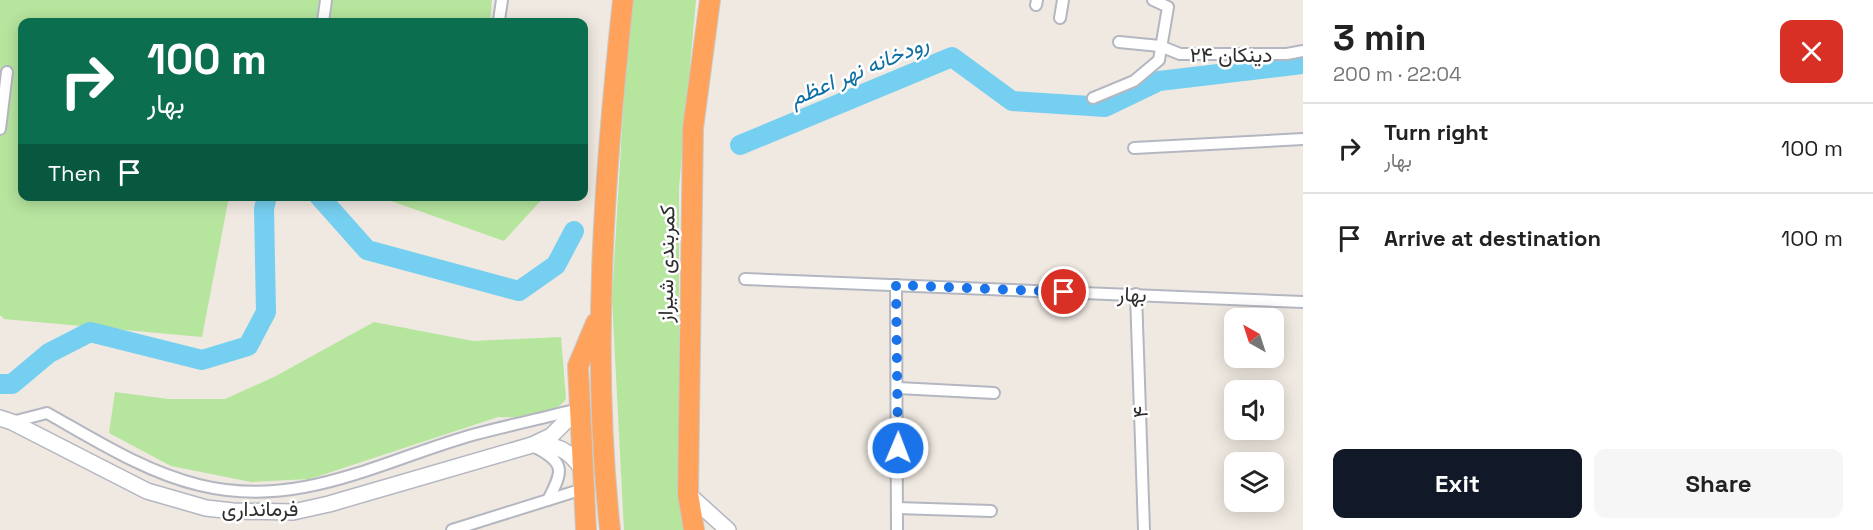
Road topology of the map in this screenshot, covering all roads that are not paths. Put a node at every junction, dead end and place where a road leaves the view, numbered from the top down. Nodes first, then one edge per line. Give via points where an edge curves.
1 (326, 0) edge
2 (502, 0) edge
3 (623, 0) edge
4 (710, 0) edge
5 (1064, 0) edge
6 (1153, 0) edge
7 (324, 18) edge
8 (499, 18) edge
9 (1060, 18) dead end
10 (1119, 42) dead end
11 (1160, 46) junction
12 (1303, 51) edge
13 (7, 72) dead end
14 (1093, 98) dead end
15 (0, 129) edge
16 (1303, 139) edge
17 (1134, 148) dead end
18 (745, 279) dead end
19 (896, 285) junction
20 (1136, 294) junction
21 (1303, 302) edge
22 (600, 315) junction
23 (898, 388) junction
24 (994, 393) dead end
25 (578, 409) junction
26 (6, 420) edge
27 (532, 445) junction
28 (582, 469) junction
29 (583, 489) junction
30 (688, 494) junction
31 (548, 500) junction
32 (897, 508) junction
33 (991, 512) dead end
34 (452, 530) edge
35 (586, 530) edge
36 (610, 530) edge
37 (694, 530) edge
38 (728, 530) edge
39 (897, 530) edge
40 (1144, 530) edge

1 - 7 street
2 - 8 street
3 - 22 highway via 608,136
4 - 30 highway, کمربندی شیراز via 693,128
5 - 9 street
6 - 11 street via 1168,7
10 - 11 street, ۲۴ دینکان
11 - 12 street, ۲۴ دینکان via 1180,54
11 - 14 street via 1159,60 1134,81
13 - 15 street
16 - 17 street
18 - 19 street, بهار
19 - 20 street, بهار
19 - 23 street
20 - 21 street, بهار
20 - 40 street, ۴
22 - 25 highway via 578,366
22 - 36 highway via 600,406
23 - 24 street
23 - 32 street
25 - 26 street via 478,433 327,484 264,494 198,485 175,477 128,459 47,413
25 - 27 street, فرمانداری via 551,436
25 - 28 highway
26 - 27 street, فرمانداری via 147,491 206,508 233,511 293,512
27 - 28 street, فرمانداری via 564,449
27 - 31 street via 553,456 560,466 560,478
28 - 29 highway
29 - 31 street
29 - 35 highway
30 - 37 highway, کمربندی شیراز
30 - 38 street
31 - 34 street
32 - 33 street
32 - 39 street

